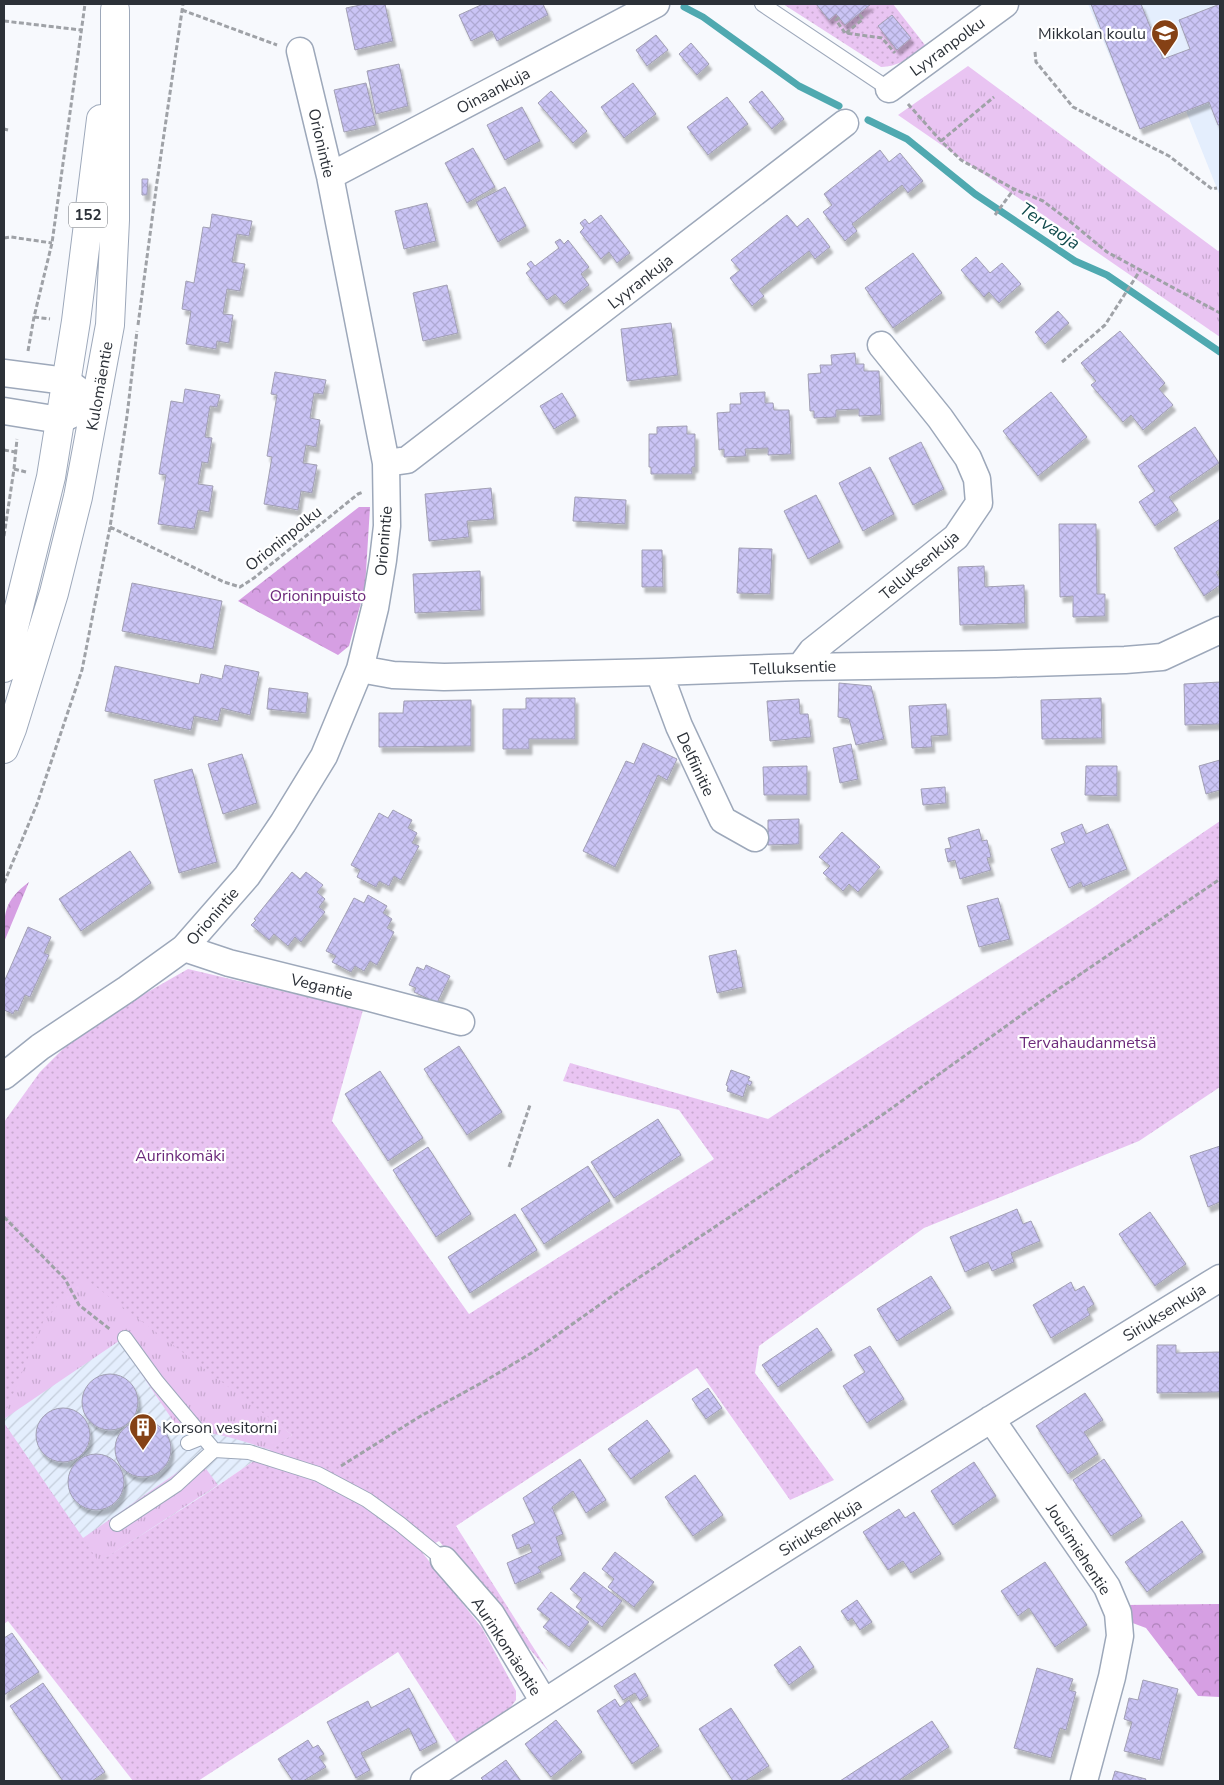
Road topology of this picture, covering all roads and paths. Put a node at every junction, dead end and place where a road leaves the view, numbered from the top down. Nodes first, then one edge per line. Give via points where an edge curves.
1 (85, 4) edge
2 (656, 4) edge
3 (762, 4) edge
4 (1005, 4) edge
5 (115, 7) edge
6 (182, 10) dead end
7 (859, 14) dead end
8 (839, 17) dead end
9 (4, 21) edge
10 (81, 30) junction
11 (845, 33) junction
12 (300, 51) joint
13 (1035, 52) dead end
14 (912, 72) junction
15 (889, 89) junction
16 (994, 97) dead end
17 (845, 124) dead end
18 (941, 141) junction
19 (330, 176) junction
20 (1218, 188) dead end
21 (1014, 189) junction
22 (995, 215) dead end
23 (4, 238) edge
24 (52, 243) junction
25 (1141, 269) junction
26 (1220, 313) edge
27 (880, 345) dead end
28 (1062, 362) dead end
29 (14, 374) edge
30 (66, 381) junction
31 (96, 403) junction
32 (12, 412) edge
33 (60, 420) junction
34 (4, 450) edge
35 (15, 452) junction
36 (387, 473) junction
37 (110, 527) dead end
38 (4, 536) edge
39 (1220, 630) edge
40 (800, 666) junction
41 (4, 668) edge
42 (360, 670) junction
43 (659, 672) junction
44 (4, 749) edge
45 (755, 838) dead end
46 (1220, 879) edge
47 (184, 948) junction
48 (461, 1022) dead end
49 (4, 1076) edge
50 (530, 1104) dead end
51 (509, 1167) dead end
52 (4, 1217) edge
53 (1220, 1278) edge
54 (125, 1338) joint
55 (991, 1419) junction
56 (203, 1437) junction
57 (188, 1442) dead end
58 (214, 1450) junction
59 (323, 1477) junction
60 (117, 1524) dead end
61 (444, 1560) joint
62 (544, 1702) junction
63 (424, 1781) edge
64 (1084, 1781) edge

1 - 10 path
2 - 19 street, Oinaankuja
3 - 15 lane
4 - 14 street, Lyyranpolku
5 - 30 main road, Kulomäentie / 152
5 - 31 main road, Kulomäentie / 152 via 115,220 110,325
6 - 12 path
7 - 11 path via 863,19
8 - 11 path via 836,20
9 - 10 path
10 - 24 path
11 - 14 path via 882,38
12 - 19 street, Orionintie
13 - 20 path via 1036,62 1074,107 1170,156 1212,189
14 - 15 street, Lyyranpolku
15 - 18 path via 906,101
16 - 18 path
17 - 36 street, Lyyrankuja
18 - 21 path via 961,160
19 - 36 street, Orionintie
21 - 22 path
21 - 25 path via 1043,201 1107,252
23 - 24 path
24 - 29 path via 34,317
25 - 26 path
25 - 28 path via 1105,325
27 - 40 street, Telluksenkuja via 968,458 977,479 979,503 956,537 812,651
29 - 30 street
30 - 31 street
30 - 33 main road, Kulomäentie / 152
31 - 33 street
31 - 44 main road, Kulomäentie / 152 via 78,497 54,593
32 - 33 street
32 - 35 path
33 - 41 main road, Kulomäentie / 152 via 51,477
34 - 35 path
35 - 38 path
36 - 37 path, Orioninpolku via 240,587
36 - 42 street, Orionintie via 383,560
39 - 40 street, Telluksentie via 1162,657 996,664
40 - 43 street, Telluksentie
42 - 43 street, Telluksentie via 444,677
42 - 47 street, Orionintie via 324,756 283,823 247,876
43 - 45 street, Delfiinitie via 678,726 723,820
46 - 59 path via 885,1113 533,1352
47 - 48 street, Vegantie via 229,963
47 - 49 street, Orionintie via 40,1047
50 - 51 path
52 - 54 path via 65,1279 79,1305
53 - 55 street, Siriuksenkuja
54 - 56 lane
55 - 62 street, Siriuksenkuja
55 - 64 street, Jousimiehentie via 1107,1587 1118,1613 1120,1636 1112,1677
56 - 57 lane
56 - 58 lane
58 - 59 lane, Aurinkomäentie via 250,1452
58 - 60 lane via 176,1485
59 - 61 lane, Aurinkomäentie via 367,1500
61 - 62 street, Aurinkomäentie via 490,1614
62 - 63 street, Siriuksenkuja

